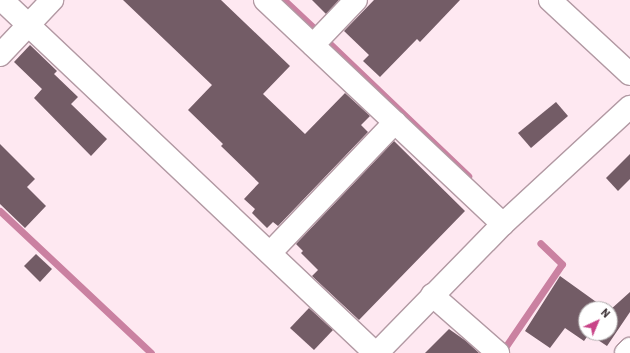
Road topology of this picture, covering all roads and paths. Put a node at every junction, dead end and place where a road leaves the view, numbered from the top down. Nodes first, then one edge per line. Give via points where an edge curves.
1 (2, 0) edge
2 (52, 0) edge
3 (265, 0) edge
4 (356, 0) edge
5 (550, 0) edge
6 (29, 25) junction
7 (312, 45) junction
8 (0, 55) edge
9 (630, 74) edge
10 (630, 107) edge
11 (394, 122) junction
12 (503, 224) junction
13 (270, 253) junction
14 (432, 294) junction
15 (630, 349) edge
16 (376, 353) edge
17 (498, 353) edge
18 (626, 353) edge

1 - 6 street
2 - 6 street
3 - 7 street
4 - 7 street
5 - 9 street
6 - 8 street
6 - 13 street
7 - 11 street
10 - 12 street
11 - 12 street
11 - 13 street
12 - 14 street
13 - 16 street
14 - 16 street
14 - 17 street
15 - 18 street

